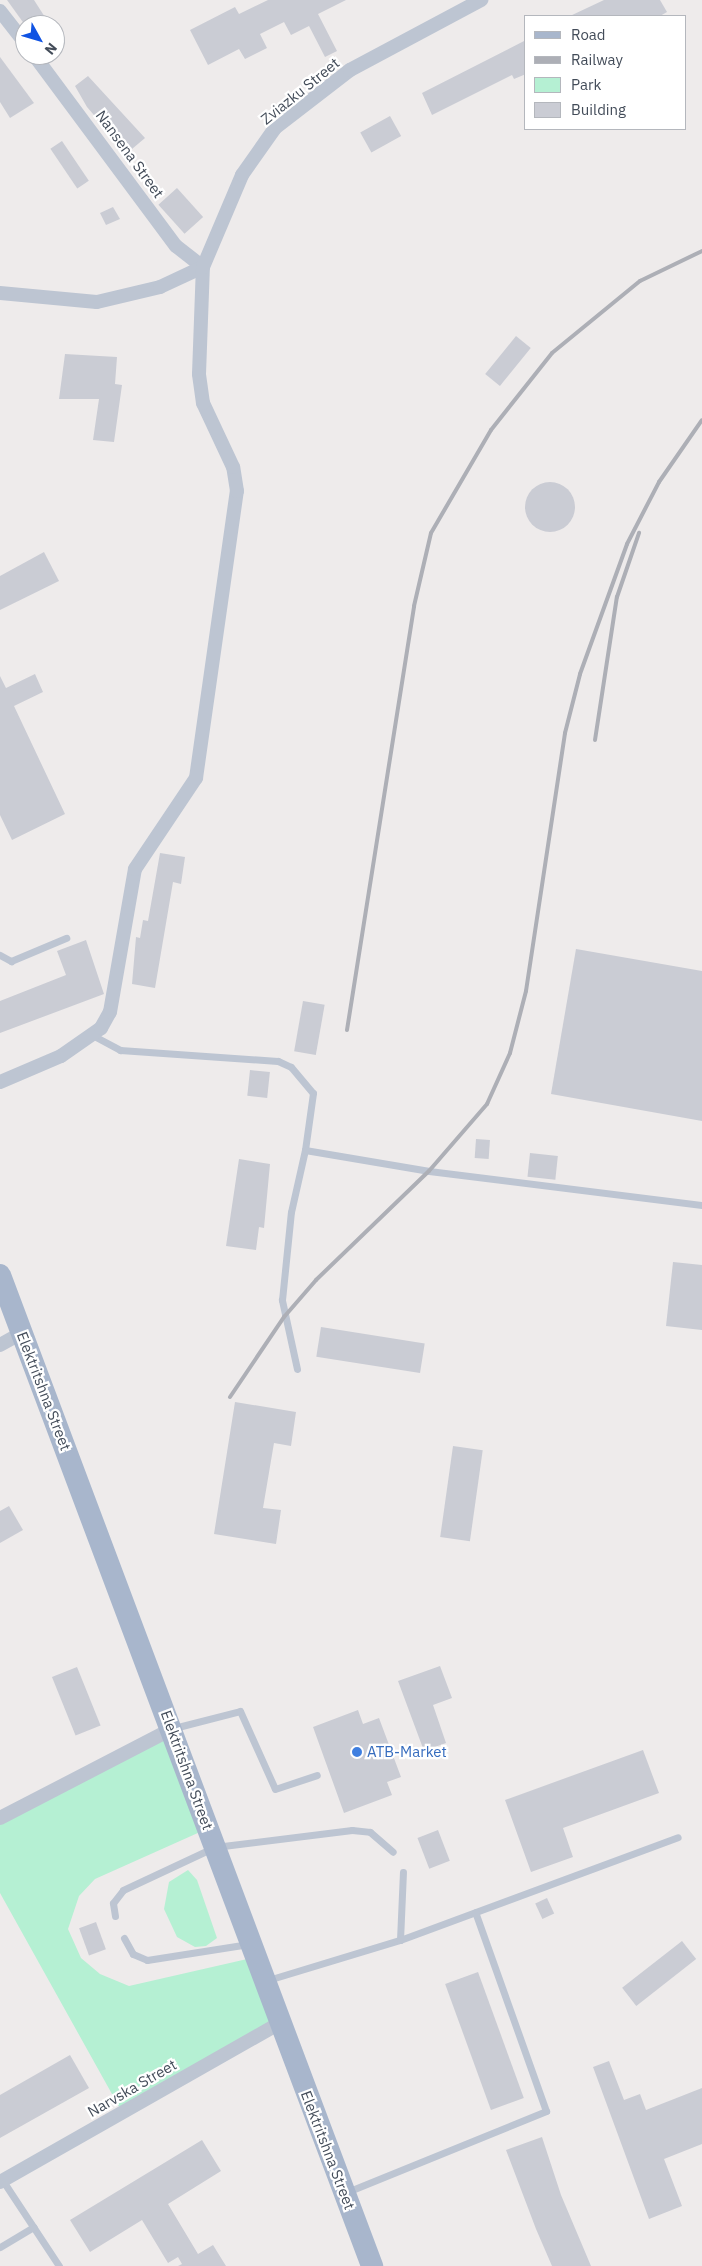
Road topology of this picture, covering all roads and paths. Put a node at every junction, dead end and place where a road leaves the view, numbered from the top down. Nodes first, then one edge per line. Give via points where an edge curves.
1 (481, 0) edge
2 (0, 11) edge
3 (15, 30) edge
4 (41, 65) edge
5 (203, 267) junction
6 (0, 293) edge
7 (66, 938) dead end
8 (0, 955) edge
9 (94, 1036) junction
10 (0, 1082) edge
11 (305, 1150) junction
12 (702, 1204) edge
13 (0, 1275) edge
14 (22, 1332) junction
15 (0, 1345) edge
16 (297, 1369) dead end
17 (172, 1729) junction
18 (317, 1775) dead end
19 (0, 1818) edge
20 (678, 1837) dead end
21 (215, 1847) junction
22 (393, 1852) dead end
23 (403, 1872) dead end
24 (476, 1912) junction
25 (115, 1916) dead end
26 (124, 1938) dead end
27 (400, 1940) junction
28 (252, 1944) junction
29 (265, 1981) junction
30 (280, 2022) junction
31 (1, 2181) edge
32 (345, 2193) junction
33 (33, 2227) junction
34 (0, 2247) edge
35 (59, 2266) edge
36 (372, 2266) edge

1 - 5 street, Zviazku Street via 350,70 275,128 242,175
2 - 3 street
4 - 5 street, Nansena Street via 176,246
5 - 6 street via 160,287 97,302
5 - 9 street via 199,374 203,403 233,467 237,491 196,778 135,869 110,1012
7 - 8 lane via 11,962
9 - 10 street
9 - 11 lane via 120,1050 278,1061 291,1067 313,1093
11 - 12 lane via 429,1172
11 - 16 lane via 291,1212 282,1300
13 - 14 main road, Elektritshna Street
14 - 15 street
14 - 17 main road, Elektritshna Street
17 - 18 lane via 240,1711 275,1789
17 - 19 street
17 - 21 main road, Elektritshna Street
20 - 24 lane
21 - 22 lane via 352,1830 370,1832
21 - 25 lane via 123,1890 113,1903
21 - 28 main road, Elektritshna Street
23 - 27 lane
24 - 27 lane
24 - 32 lane via 546,2111
26 - 28 lane via 133,1954 147,1960
27 - 29 lane
28 - 29 main road, Elektritshna Street
29 - 30 main road, Elektritshna Street
30 - 31 street, Narvska Street
30 - 32 main road, Elektritshna Street
31 - 33 lane
32 - 36 main road, Elektritshna Street
33 - 34 lane
33 - 35 lane

